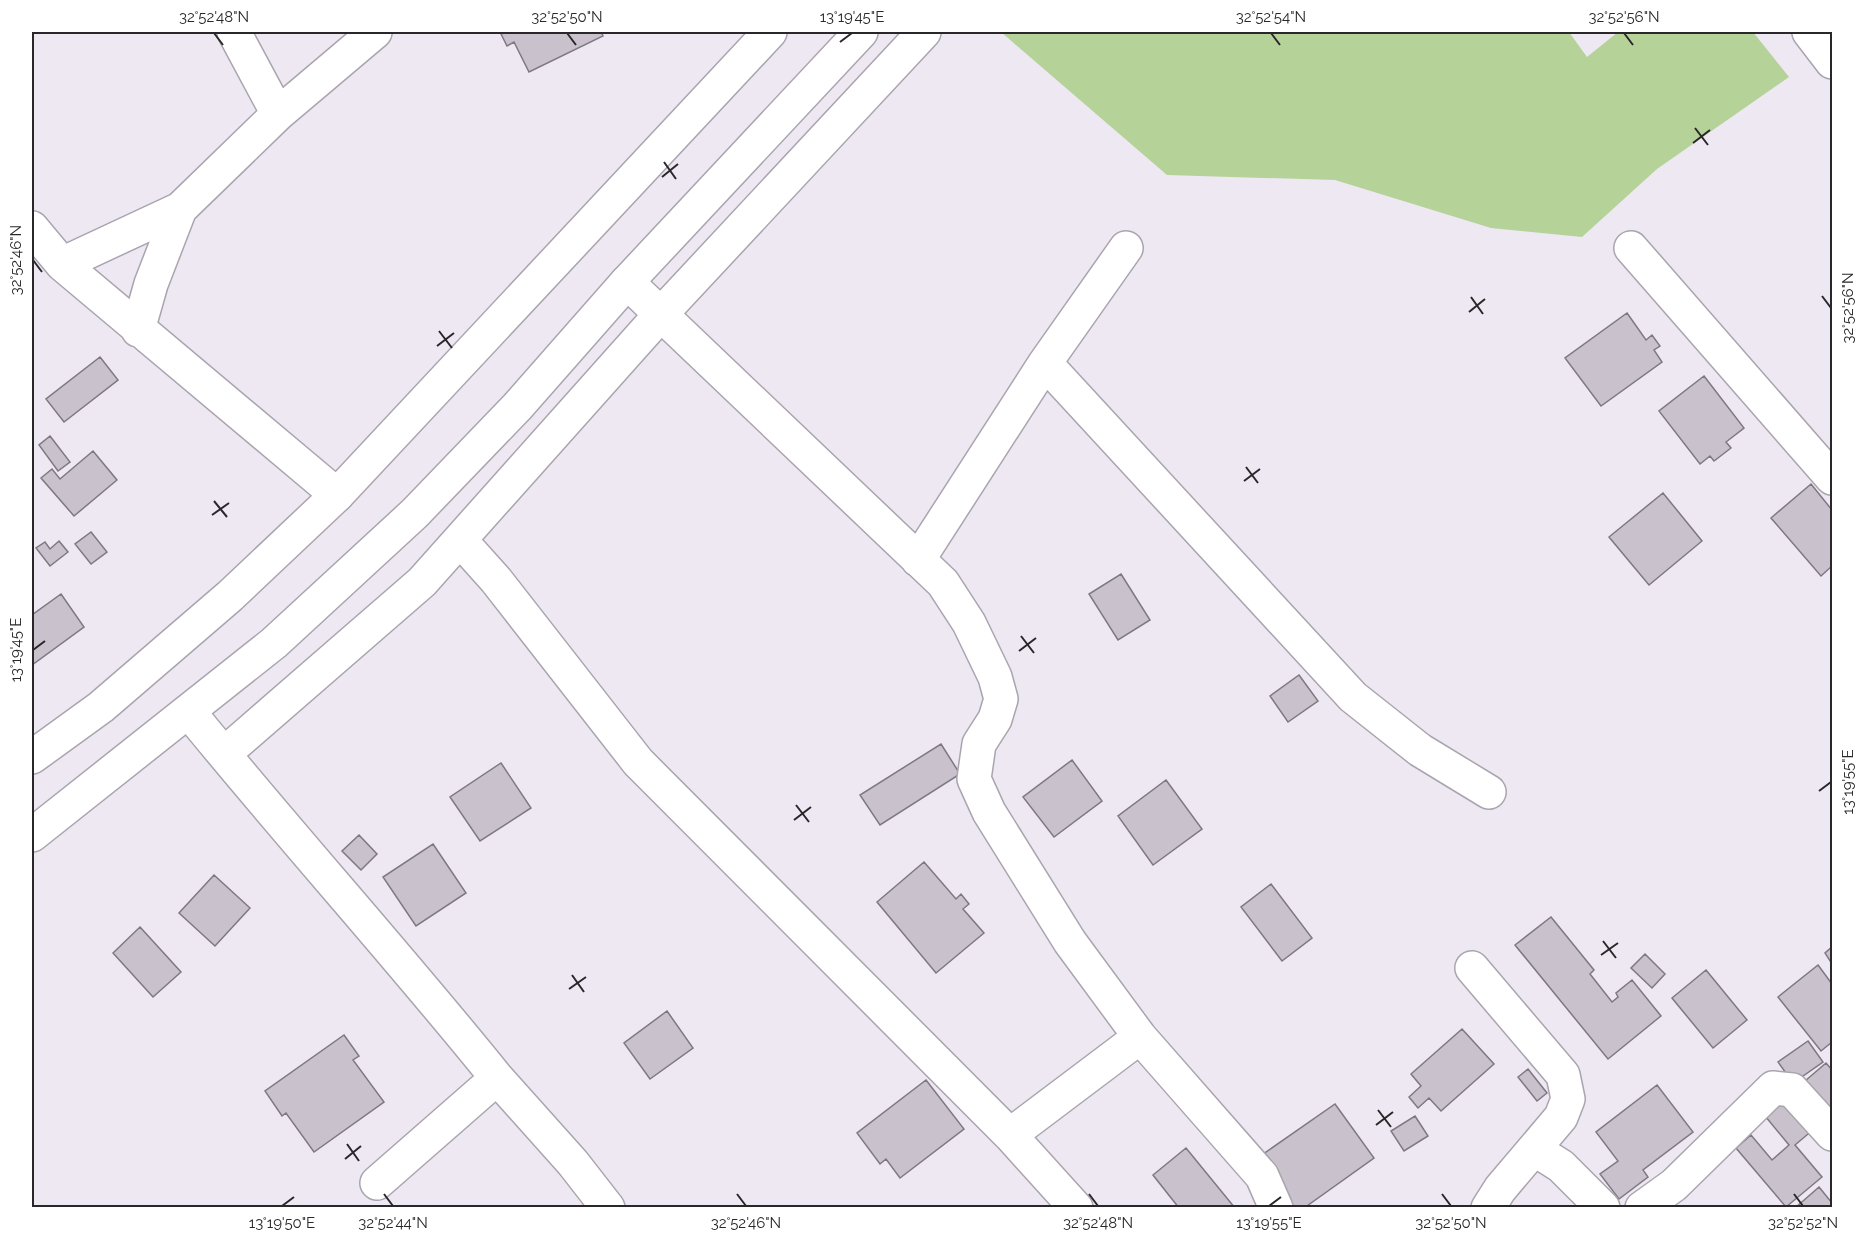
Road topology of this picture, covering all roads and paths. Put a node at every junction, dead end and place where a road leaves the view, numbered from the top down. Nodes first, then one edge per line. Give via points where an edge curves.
1 (234, 32) edge
2 (375, 32) edge
3 (770, 32) edge
4 (861, 32) edge
5 (924, 32) edge
6 (1809, 32) edge
7 (1833, 62) edge
8 (278, 114) junction
9 (180, 209) junction
10 (32, 228) edge
11 (1126, 248) dead end
12 (1631, 248) dead end
13 (62, 264) junction
14 (627, 282) junction
15 (661, 314) junction
16 (138, 330) junction
17 (1046, 363) junction
18 (517, 407) junction
19 (550, 440) junction
20 (1833, 478) edge
21 (337, 495) junction
22 (460, 541) junction
23 (918, 560) junction
24 (189, 712) junction
25 (224, 754) junction
26 (32, 757) edge
27 (1489, 792) dead end
28 (32, 835) edge
29 (1472, 968) dead end
30 (1140, 1037) junction
31 (497, 1078) junction
32 (1833, 1134) edge
33 (1010, 1135) junction
34 (1534, 1149) junction
35 (377, 1183) dead end
36 (608, 1208) edge
37 (1076, 1208) edge
38 (1276, 1208) edge
39 (1488, 1208) edge
40 (1603, 1208) edge
41 (1642, 1208) edge

1 - 8 main road
2 - 8 main road
3 - 21 main road
4 - 14 main road
5 - 15 main road
6 - 7 main road
8 - 9 main road
9 - 13 main road
9 - 16 main road
10 - 13 main road
11 - 17 main road
12 - 20 main road
13 - 16 main road
14 - 15 main road
14 - 18 main road
15 - 19 main road
15 - 23 main road
16 - 21 main road
17 - 23 main road
17 - 27 main road via 1353,697 1420,750
18 - 19 main road
18 - 24 main road via 406,522 274,643
19 - 22 main road
21 - 26 main road via 101,707
22 - 25 main road via 422,582
22 - 33 main road via 496,580 638,762
23 - 30 main road via 943,584 969,623 1001,699 995,719 979,744 974,779 989,812 1070,942
24 - 25 main road
24 - 28 main road
25 - 31 main road
29 - 34 main road via 1563,1075 1568,1099 1561,1117
30 - 33 main road
30 - 38 main road via 1262,1176
31 - 35 main road
31 - 36 main road
32 - 41 main road via 1792,1090 1773,1088 1674,1185
33 - 37 main road
34 - 39 main road
34 - 40 main road via 1561,1166

